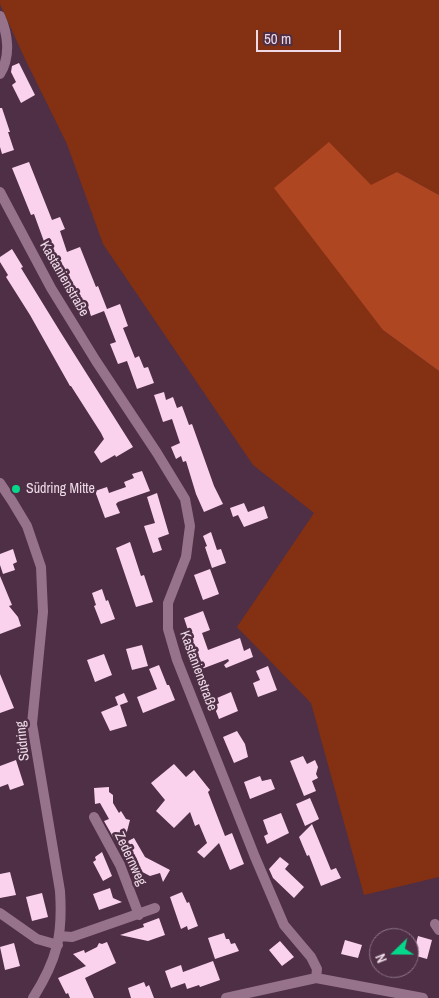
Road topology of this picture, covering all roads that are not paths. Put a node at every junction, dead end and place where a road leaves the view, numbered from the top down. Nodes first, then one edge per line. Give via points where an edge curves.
1 (0, 16) edge
2 (0, 74) edge
3 (0, 192) edge
4 (0, 483) edge
5 (94, 816) dead end
6 (155, 908) dead end
7 (0, 913) edge
8 (139, 915) junction
9 (59, 941) junction
10 (316, 978) junction
11 (377, 993) edge
12 (33, 998) edge
13 (226, 998) edge
14 (423, 998) edge

1 - 2 street via 8,46
3 - 10 street, Kastanienstraße via 51,288 185,500 190,526 186,557 168,604 168,629 177,660 284,925 311,957 317,969
4 - 9 street, Südring via 27,526 41,567 43,612 32,724 60,891
5 - 8 street, Zedernweg via 120,865
6 - 8 street
7 - 9 street via 37,939
8 - 9 street
9 - 12 street, Südring via 52,964
10 - 11 street
10 - 13 street
11 - 14 street

